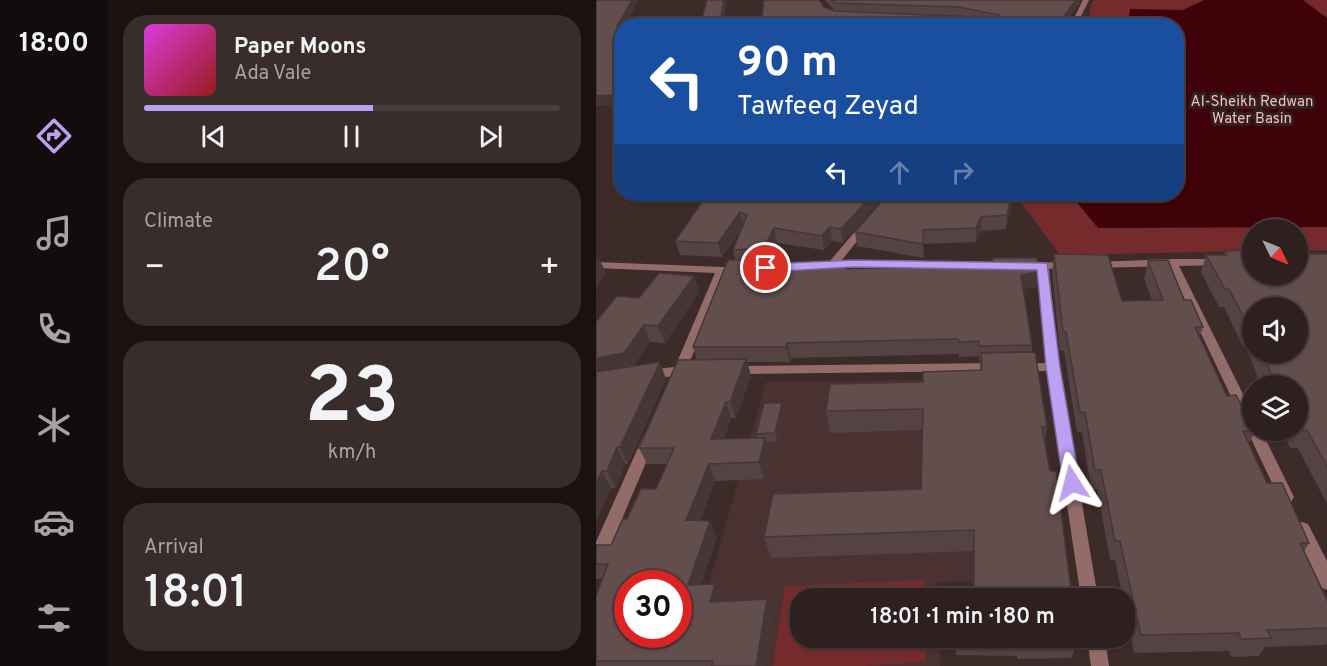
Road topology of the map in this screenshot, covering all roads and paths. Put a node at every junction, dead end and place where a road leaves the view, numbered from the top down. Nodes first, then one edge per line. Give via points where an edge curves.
1 (1086, 0) edge
2 (1077, 18) edge
3 (873, 217) edge
4 (1172, 262) junction
5 (1230, 262) edge
6 (833, 264) junction
7 (596, 265) edge
8 (1043, 266) junction
9 (722, 270) junction
10 (1053, 367) junction
11 (679, 370) junction
12 (637, 375) edge
13 (670, 391) edge
14 (1242, 405) edge
15 (656, 422) edge
16 (1260, 441) edge
17 (596, 561) edge
18 (1328, 582) edge
19 (1088, 588) edge
20 (1097, 648) edge
21 (1100, 666) edge

1 - 2 street
3 - 6 street
4 - 5 street
4 - 8 street
4 - 14 street
6 - 8 street
6 - 9 street
7 - 9 street
8 - 10 street
9 - 11 street
10 - 11 street
10 - 19 street
11 - 12 street
11 - 13 street
15 - 17 street
16 - 18 street
20 - 21 street

